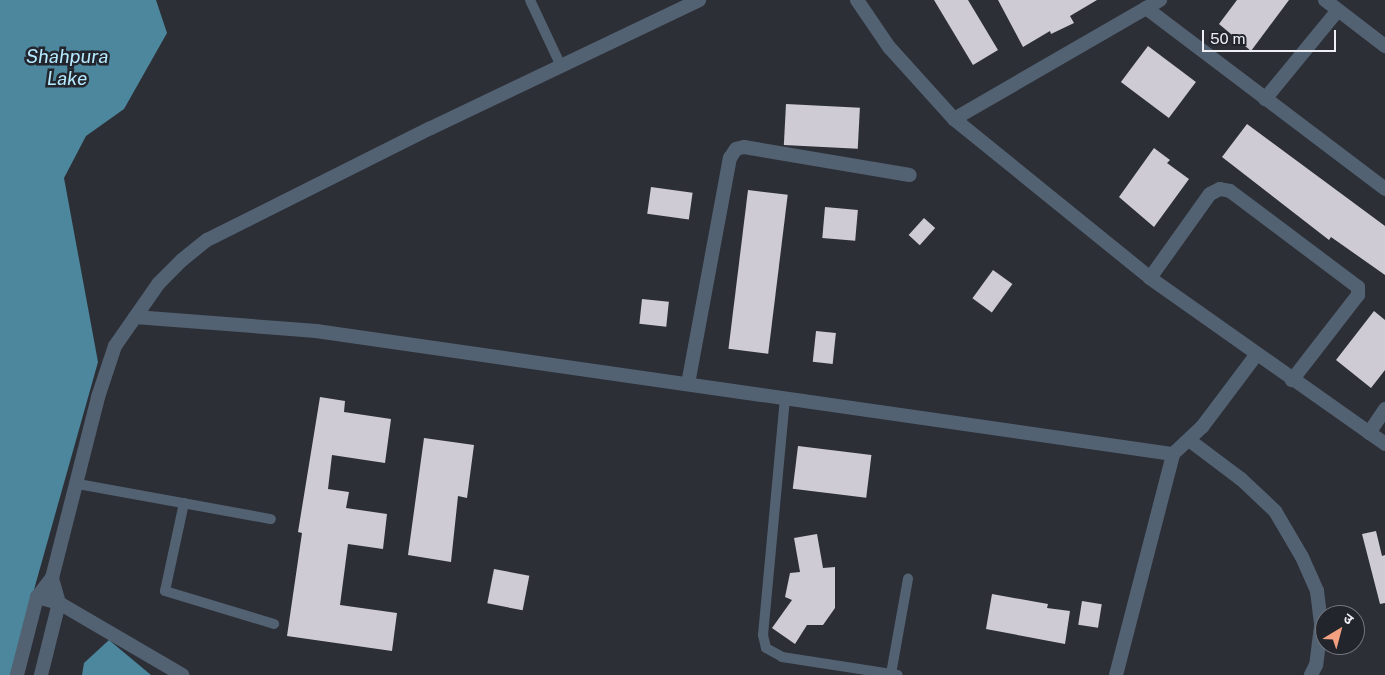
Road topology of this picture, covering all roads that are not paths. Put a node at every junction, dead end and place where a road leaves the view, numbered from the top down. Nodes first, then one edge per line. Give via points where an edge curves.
1 (530, 0) edge
2 (699, 0) edge
3 (858, 0) edge
4 (1160, 0) edge
5 (1325, 0) edge
6 (1146, 8) junction
7 (1338, 10) junction
8 (1385, 46) edge
9 (561, 66) junction
10 (1265, 99) junction
11 (954, 119) junction
12 (910, 175) dead end
13 (1385, 189) edge
14 (1150, 278) junction
15 (135, 317) junction
16 (1257, 354) junction
17 (1292, 380) junction
18 (688, 384) junction
19 (785, 398) junction
20 (1385, 410) edge
21 (1369, 433) junction
22 (1189, 440) junction
23 (1385, 444) edge
24 (1173, 454) junction
25 (78, 484) junction
26 (184, 503) junction
27 (271, 519) dead end
28 (52, 578) junction
29 (908, 579) dead end
30 (37, 597) junction
31 (59, 603) junction
32 (274, 624) dead end
33 (17, 675) edge
34 (41, 675) edge
35 (182, 675) edge
36 (894, 675) edge
37 (1116, 675) edge
38 (1311, 675) edge

1 - 9 lane
2 - 9 street
3 - 11 street via 888,48
4 - 6 street
5 - 7 street
6 - 10 street
6 - 11 street
7 - 8 street
7 - 10 street
9 - 15 street via 206,240 159,283
10 - 13 street
11 - 14 street
12 - 18 street via 744,147 736,149 730,158
14 - 16 street
14 - 17 street via 1210,194 1220,189 1230,191 1358,288 1358,295
15 - 18 street via 316,331
15 - 25 street via 112,355 98,397
16 - 17 street
16 - 22 street
17 - 21 street
18 - 19 street
19 - 24 street
19 - 36 lane via 763,635 766,648 782,657
20 - 21 street
21 - 23 street
22 - 24 street
22 - 38 street via 1241,479 1275,511 1302,557 1317,591 1321,626 1316,665
24 - 37 street
25 - 26 lane
25 - 28 street
26 - 27 lane
26 - 32 lane via 165,590
28 - 30 street
28 - 31 street
29 - 36 lane
30 - 31 street
30 - 33 street
31 - 34 street
31 - 35 street

